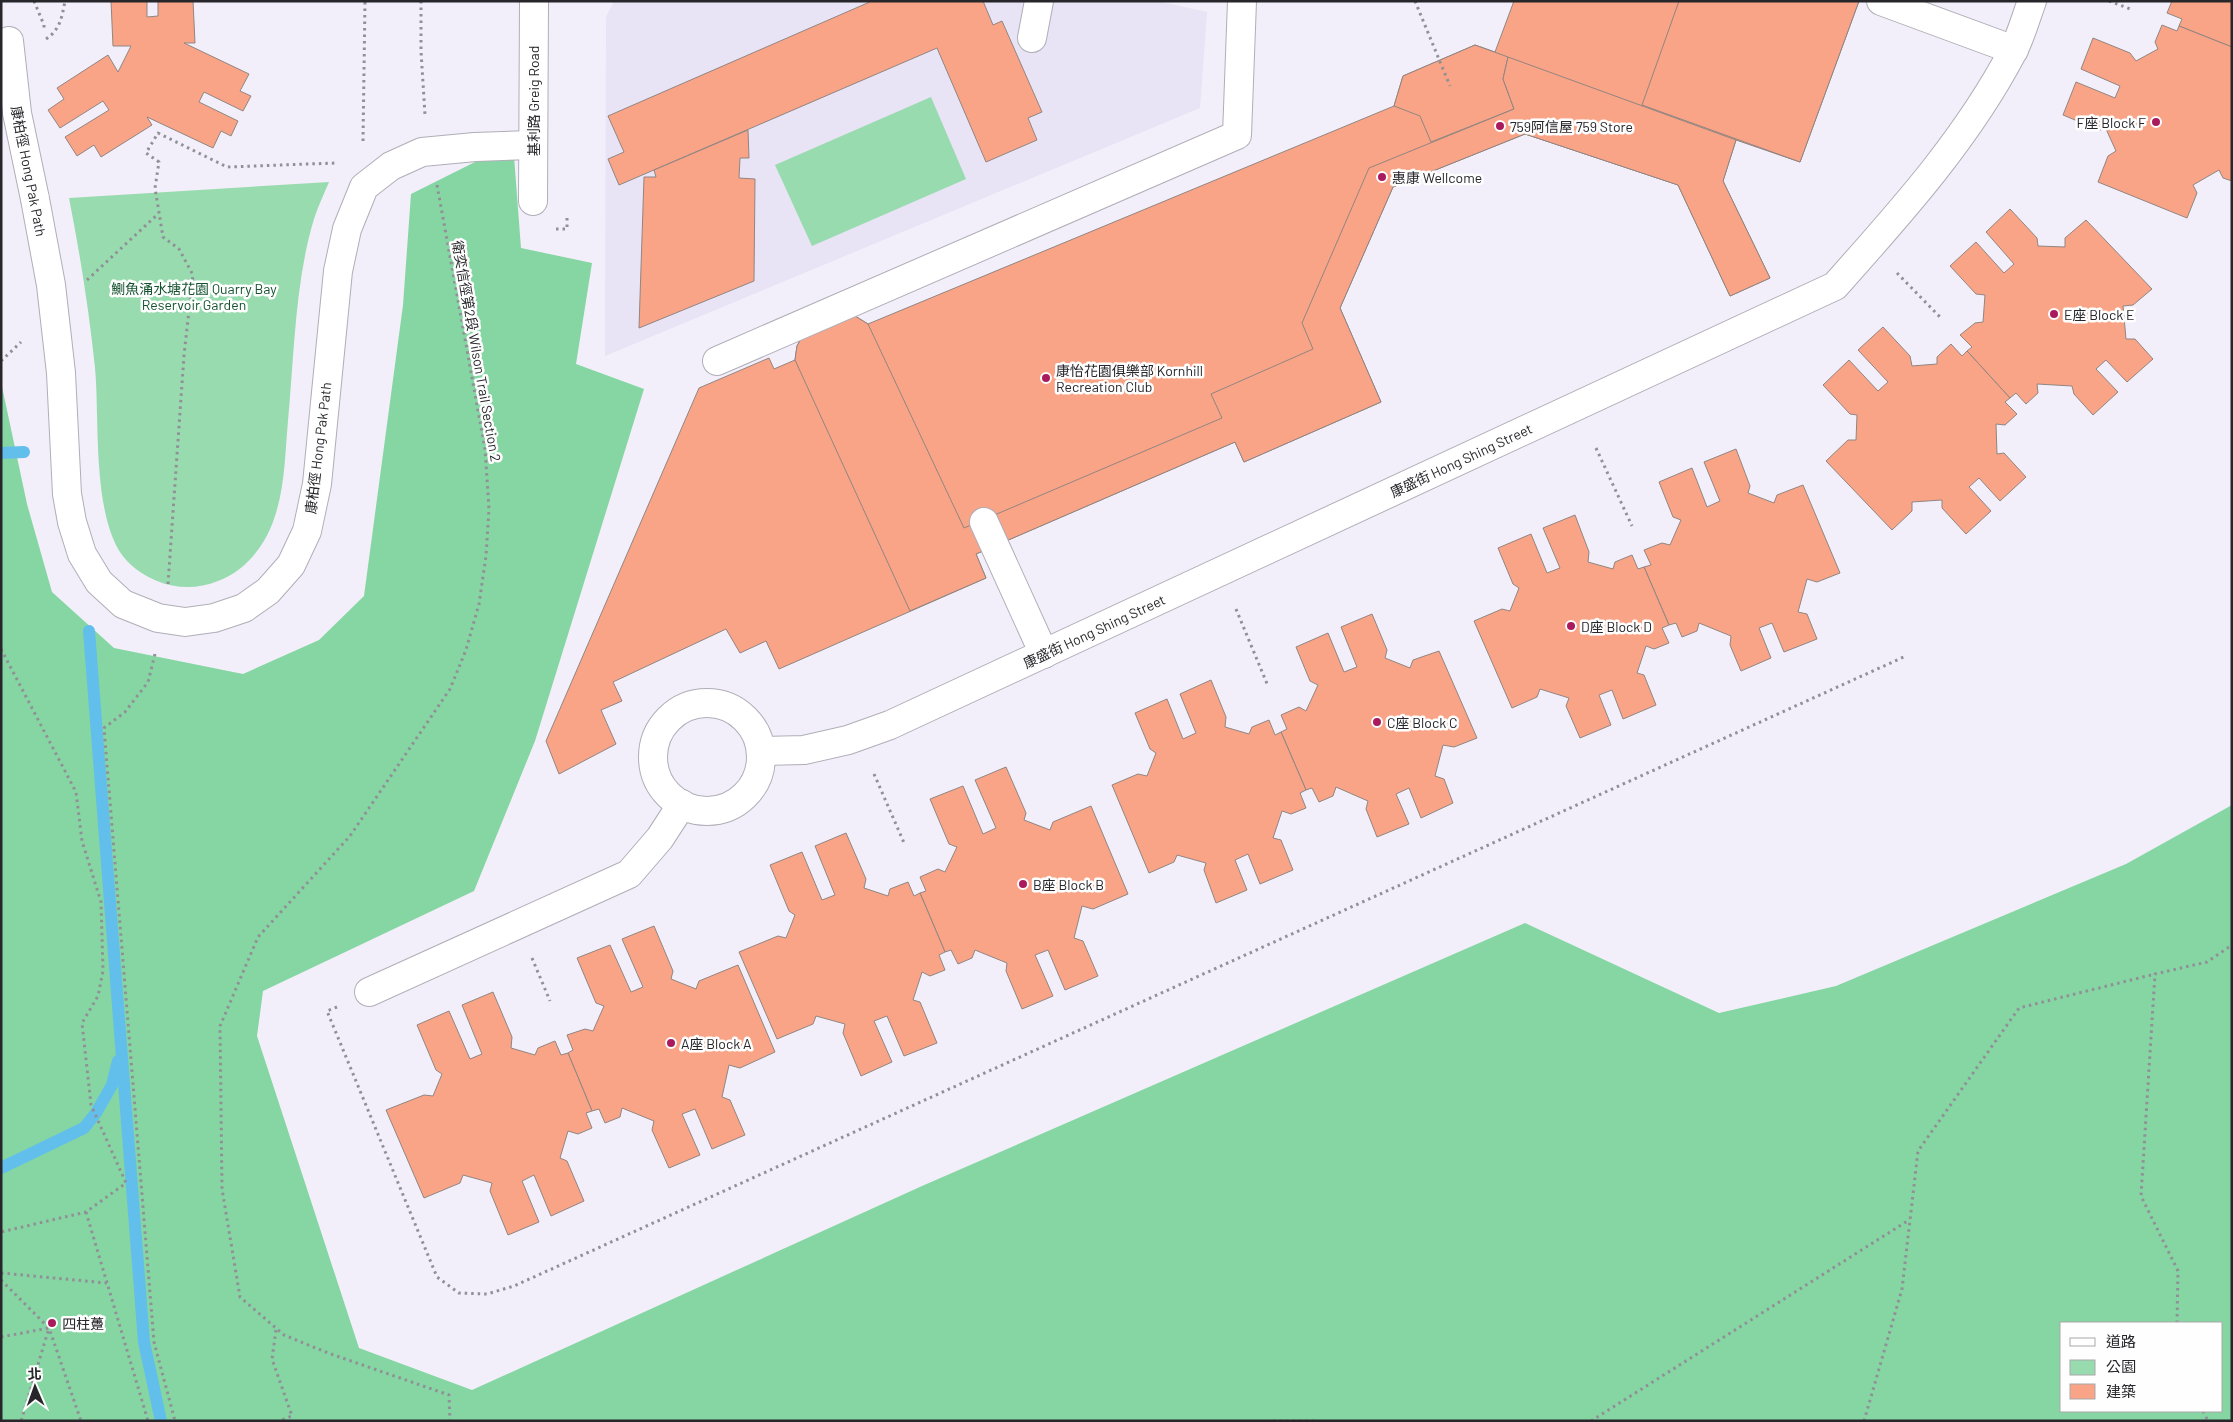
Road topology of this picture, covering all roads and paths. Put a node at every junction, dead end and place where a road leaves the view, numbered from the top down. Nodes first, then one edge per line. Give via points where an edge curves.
1 (34, 1) edge
2 (66, 1) edge
3 (365, 1) edge
4 (421, 1) edge
5 (534, 1) edge
6 (1038, 1) edge
7 (1242, 1) edge
8 (1415, 1) edge
9 (1881, 1) edge
10 (2032, 1) edge
11 (2109, 1) edge
12 (2134, 10) dead end
13 (1032, 38) dead end
14 (9, 41) dead end
15 (2014, 50) junction
16 (1450, 86) dead end
17 (426, 123) dead end
18 (363, 143) dead end
19 (533, 145) junction
20 (344, 163) dead end
21 (437, 181) dead end
22 (533, 201) dead end
23 (1897, 273) dead end
24 (1940, 317) dead end
25 (717, 361) dead end
26 (1596, 448) dead end
27 (984, 522) dead end
28 (1632, 526) dead end
29 (167, 586) dead end
30 (1236, 609) dead end
31 (1, 650) edge
32 (156, 650) dead end
33 (1044, 654) junction
34 (1906, 656) dead end
35 (1268, 686) dead end
36 (761, 750) junction
37 (874, 774) dead end
38 (682, 804) junction
39 (905, 845) dead end
40 (518, 925) junction
41 (2232, 945) edge
42 (2155, 974) junction
43 (369, 992) joint
44 (550, 1001) dead end
45 (86, 1212) junction
46 (1910, 1220) junction
47 (1, 1232) edge
48 (2, 1273) edge
49 (1, 1280) edge
50 (107, 1283) junction
51 (2177, 1322) edge
52 (49, 1328) junction
53 (276, 1330) junction
54 (1, 1337) edge
55 (21, 1421) edge
56 (82, 1421) edge
57 (148, 1421) edge
58 (175, 1421) edge
59 (278, 1421) edge
60 (450, 1421) edge
61 (1273, 1421) edge
62 (1318, 1421) edge
63 (1591, 1421) edge
64 (1864, 1421) edge

1 - 2 path via 44,25 44,40 60,24
3 - 18 path
4 - 17 path
5 - 19 street, 基利路 Greig Road
6 - 13 street
7 - 25 street via 1237,135
8 - 16 path
9 - 15 street
10 - 15 street, 康盛街 Hong Shing Street
11 - 12 path
14 - 19 street, 康柏徑 Hong Pak Path, bridge via 17,113 51,285 61,373 67,494 72,522 82,554 99,582 123,604 158,618 185,622 214,618 244,608 268,591 291,565 307,530 317,484 338,271 347,229 364,187 391,166 422,152
15 - 33 street, 康盛街 Hong Shing Street via 1971,120 1912,200 1835,286
19 - 22 street, 基利路 Greig Road
20 - 29 path via 228,167 158,134 146,153 159,162 155,188 163,237 179,248 192,275
21 - 53 path, 衛奕信徑第2段 Wilson Trail Section 2 via 485,450 489,509 486,556 479,604 466,650 450,689 350,836 258,937 220,1026 222,1189 240,1297
23 - 24 path
26 - 28 path
27 - 33 street
30 - 35 path
31 - 45 path via 76,792 82,841 101,902 103,971 98,996 82,1023 91,1105 126,1183
32 - 58 path via 148,682 125,712 104,728 154,1342
33 - 36 street, 康盛街 Hong Shing Street via 890,725 848,740 804,750
34 - 43 path via 514,1286 487,1294 459,1293 437,1276 327,1011
36 - 38 street via 760,767 754,783 730,806 697,810
36 - 38 street via 756,733 745,718 730,708 712,703 694,704 677,712 664,724 656,740 653,759 657,777 667,793
37 - 39 path
38 - 40 street via 660,838 629,874
40 - 43 street
40 - 44 path
41 - 42 path via 2207,962
42 - 46 path via 2018,1008 1918,1151
42 - 51 path via 2141,1196 2178,1271
45 - 47 path
45 - 50 path
46 - 63 path
46 - 64 path via 1902,1289
48 - 50 path
49 - 52 path
50 - 57 path
52 - 54 path
52 - 55 path
52 - 56 path
53 - 59 path via 272,1359 292,1416
53 - 60 path, 衛奕信徑第2段 Wilson Trail Section 2 via 328,1353 449,1395
61 - 62 path

